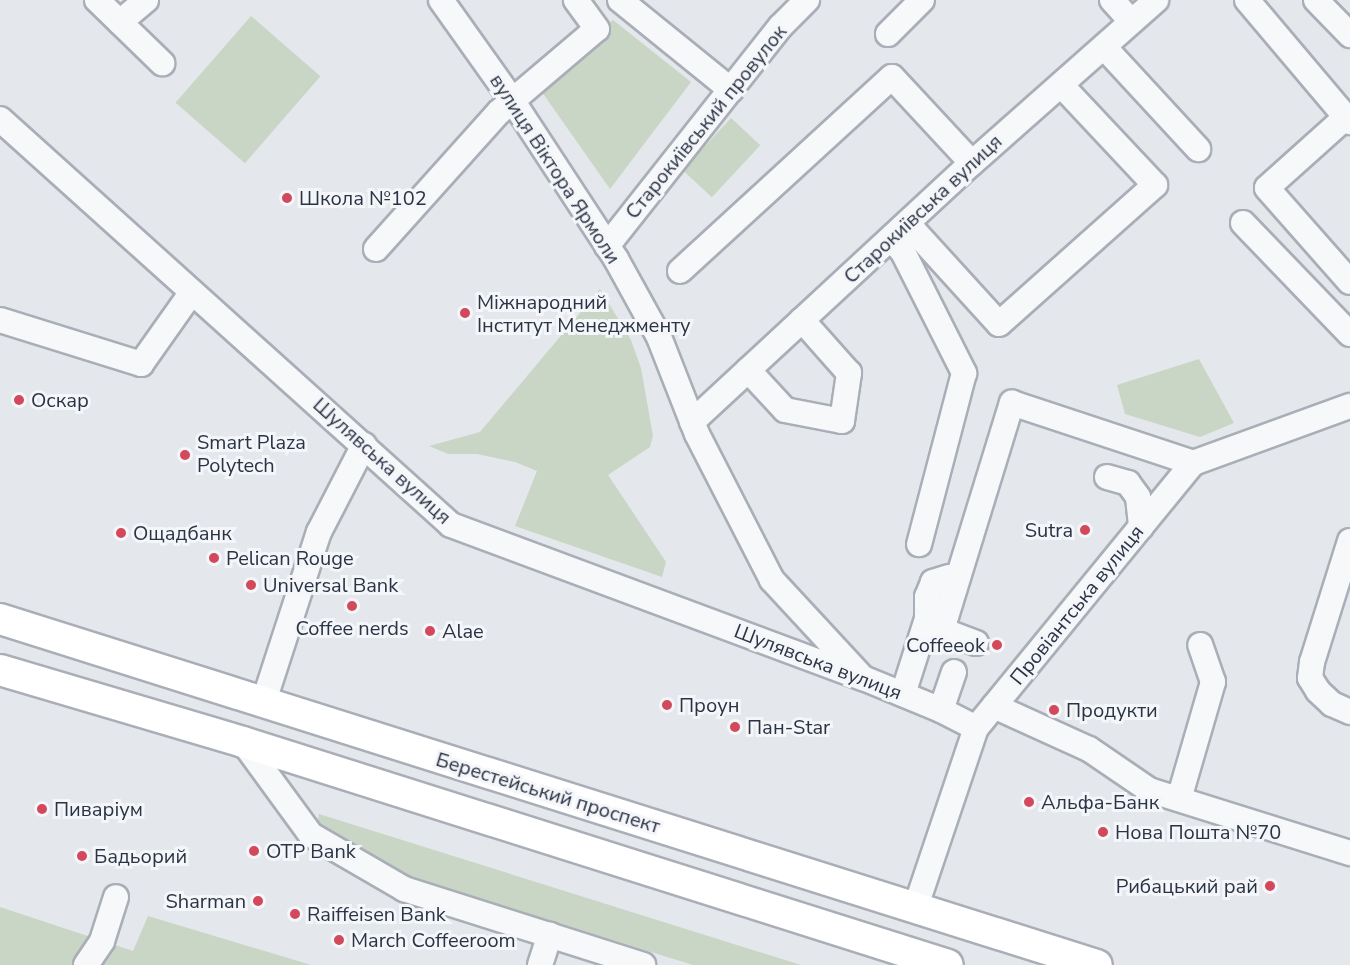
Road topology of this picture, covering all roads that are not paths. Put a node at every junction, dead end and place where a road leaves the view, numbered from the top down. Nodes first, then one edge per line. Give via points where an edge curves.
1 (97, 0) edge
2 (146, 0) edge
3 (441, 0) edge
4 (576, 0) edge
5 (620, 0) edge
6 (807, 0) edge
7 (922, 0) edge
8 (1112, 0) edge
9 (1156, 0) edge
10 (1247, 0) edge
11 (1316, 0) edge
12 (1131, 21) junction
13 (120, 22) junction
14 (888, 34) dead end
15 (1350, 35) edge
16 (1104, 47) junction
17 (162, 63) dead end
18 (1060, 85) junction
19 (731, 90) junction
20 (512, 100) junction
21 (0, 119) edge
22 (1348, 120) edge
23 (1198, 149) dead end
24 (972, 163) junction
25 (1243, 223) dead end
26 (900, 231) junction
27 (607, 246) junction
28 (376, 249) dead end
29 (680, 271) dead end
30 (1350, 282) edge
31 (192, 292) junction
32 (0, 320) edge
33 (802, 320) junction
34 (1350, 334) edge
35 (748, 370) junction
36 (1350, 406) edge
37 (692, 422) junction
38 (364, 445) junction
39 (1193, 463) junction
40 (1107, 477) dead end
41 (1141, 527) junction
42 (1350, 540) edge
43 (919, 544) dead end
44 (948, 577) dead end
45 (0, 619) edge
46 (976, 643) dead end
47 (1200, 645) dead end
48 (0, 670) edge
49 (954, 672) dead end
50 (863, 678) junction
51 (903, 694) junction
52 (262, 704) junction
53 (994, 706) junction
54 (941, 710) junction
55 (1350, 712) edge
56 (976, 728) junction
57 (243, 742) junction
58 (1179, 800) junction
59 (1350, 853) edge
60 (116, 897) dead end
61 (915, 909) junction
62 (550, 935) junction
63 (86, 965) edge
64 (540, 965) edge
65 (643, 965) edge
66 (948, 965) edge
67 (1097, 965) edge

1 - 13 street
2 - 13 street
3 - 20 street, вулиця Віктора Ярмоли
4 - 20 street via 597,29
5 - 19 street
6 - 19 street, Старокиївський провулок via 781,26
7 - 14 street
8 - 12 street
9 - 12 street, Старокиївська вулиця
10 - 22 street
11 - 15 street
12 - 16 street, Старокиївська вулиця
13 - 17 street
16 - 18 street, Старокиївська вулиця
16 - 23 street
18 - 24 street, Старокиївська вулиця
18 - 26 street via 1155,184 999,324
19 - 27 street, Старокиївський провулок
20 - 27 street, вулиця Віктора Ярмоли
20 - 28 street
21 - 31 street, Шулявська вулиця
22 - 30 street via 1267,188
24 - 26 street, Старокиївська вулиця
24 - 29 street via 892,77
25 - 34 street
26 - 33 street, Старокиївська вулиця
26 - 43 street via 903,252 964,373
27 - 37 street, вулиця Віктора Ярмоли via 659,337
31 - 32 street via 141,364
31 - 38 street, Шулявська вулиця
33 - 35 street, Старокиївська вулиця
33 - 35 street via 849,373 842,421 785,410
35 - 37 street, Старокиївська вулиця
36 - 39 street
37 - 50 street, вулиця Віктора Ярмоли via 772,580
38 - 50 street, Шулявська вулиця via 451,525
38 - 52 street via 319,532
39 - 41 street, Провіантська вулиця
39 - 46 street via 1012,403 942,630
40 - 41 street via 1128,483 1138,497
41 - 53 street, Провіантська вулиця
42 - 55 street via 1310,678 1332,704
44 - 51 street via 933,582 927,597 927,620
45 - 52 main road, Берестейський проспект
47 - 58 street via 1214,682
48 - 57 main road
49 - 54 street
50 - 51 street, Шулявська вулиця
51 - 54 street, Шулявська вулиця
52 - 61 main road, Берестейський проспект
53 - 56 street, Провіантська вулиця
53 - 58 street via 1089,748 1149,790
54 - 56 street, Шулявська вулиця
56 - 61 street, Провіантська вулиця
57 - 62 street via 311,835 404,889
57 - 66 main road
58 - 59 street
60 - 63 street via 102,941
61 - 67 main road, Берестейський проспект
62 - 64 street
62 - 65 street

